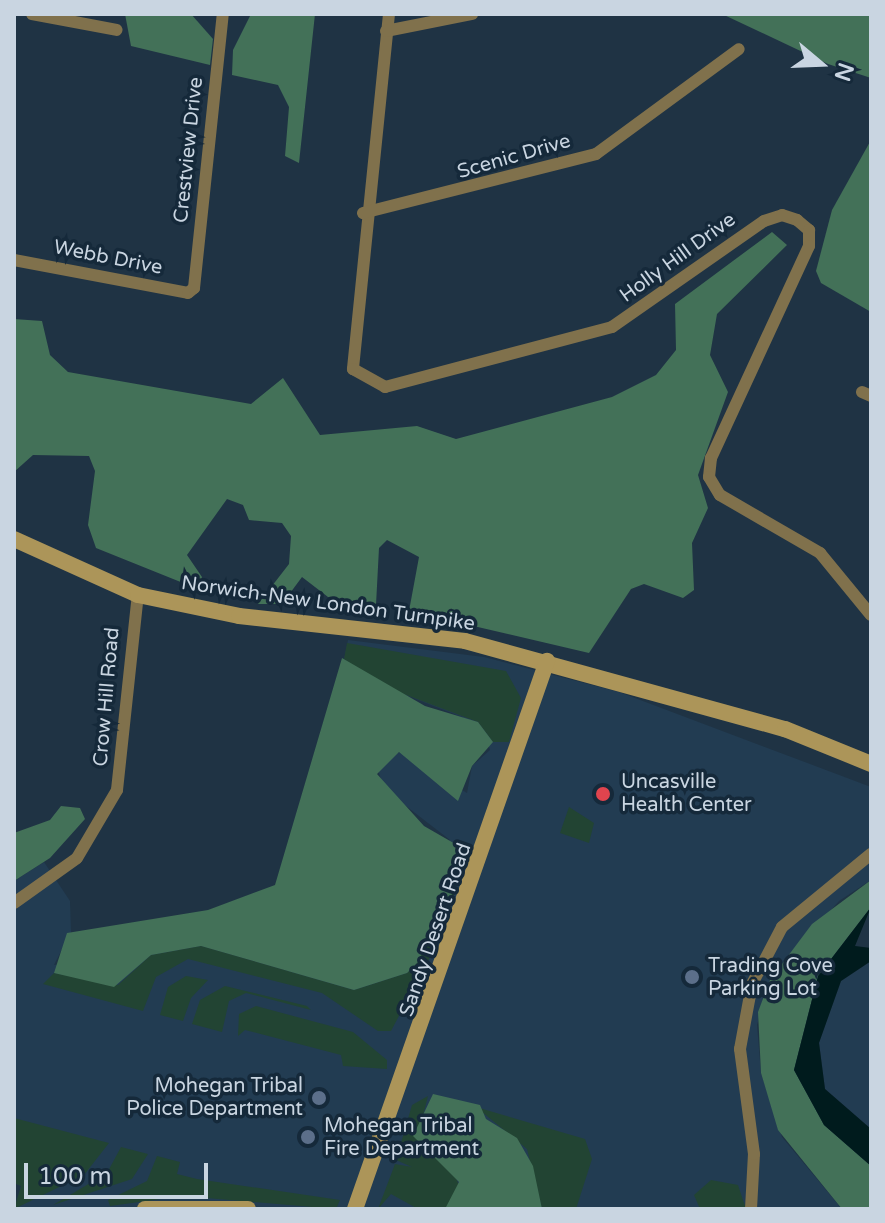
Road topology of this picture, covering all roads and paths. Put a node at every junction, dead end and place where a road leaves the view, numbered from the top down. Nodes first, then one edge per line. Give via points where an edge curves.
1 (32, 14) edge
2 (223, 14) edge
3 (389, 14) edge
4 (472, 14) edge
5 (117, 30) dead end
6 (386, 31) junction
7 (739, 49) dead end
8 (363, 213) junction
9 (14, 260) edge
10 (194, 288) joint
11 (14, 539) edge
12 (138, 595) junction
13 (871, 615) edge
14 (547, 661) junction
15 (871, 764) edge
16 (871, 854) edge
17 (14, 903) edge
18 (145, 1209) edge
19 (248, 1209) edge
20 (355, 1209) edge
21 (751, 1209) edge

1 - 5 street
2 - 10 street, Crestview Drive
3 - 6 street, Holly Hill Drive
4 - 6 street
6 - 8 street, Holly Hill Drive
7 - 8 street, Scenic Drive via 596,154
8 - 13 street, Holly Hill Drive via 353,369 385,387 612,327 764,221 782,215 809,230 809,246 711,458 709,477 720,495 820,553
9 - 10 street, Webb Drive via 188,293
11 - 12 main road, Norwich-New London Turnpike
12 - 14 main road, Norwich-New London Turnpike via 239,616 390,629
12 - 17 street, Crow Hill Road via 117,790 77,858
14 - 15 main road, Norwich-New London Turnpike via 785,729
14 - 20 main road, Sandy Desert Road
16 - 21 street via 782,927 752,984 740,1049 754,1154
18 - 19 main road

